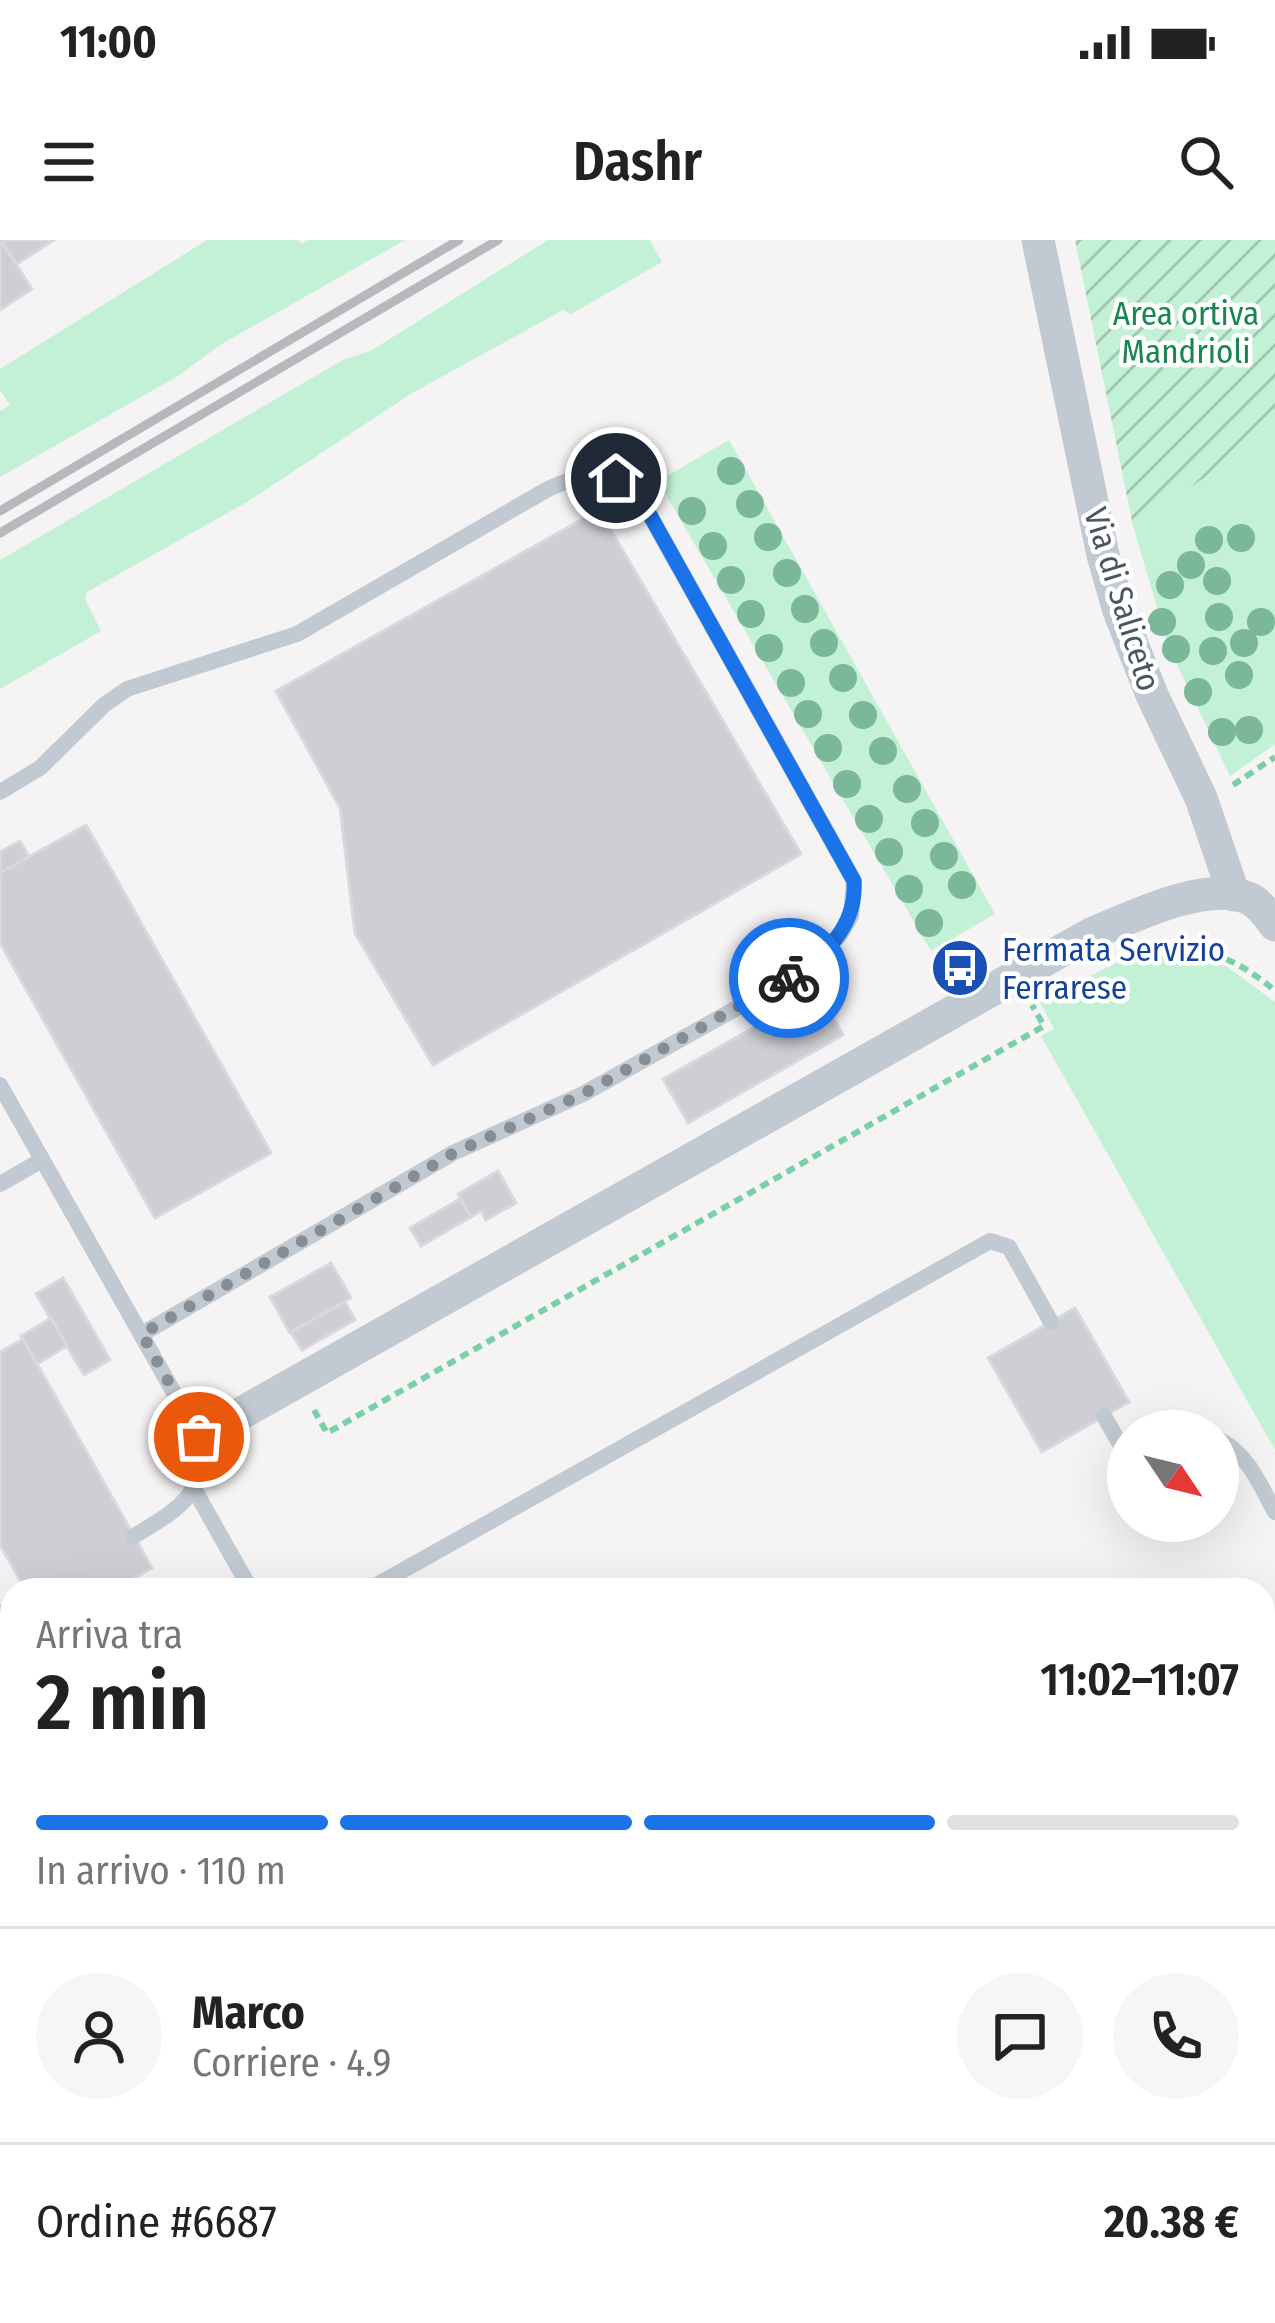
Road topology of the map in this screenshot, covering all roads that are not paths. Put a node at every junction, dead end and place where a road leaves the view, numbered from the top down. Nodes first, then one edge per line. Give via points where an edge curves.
1 (1038, 240) edge
2 (0, 792) edge
3 (1234, 895) junction
4 (1275, 926) edge
5 (0, 1085) edge
6 (42, 1160) junction
7 (0, 1184) edge
8 (1051, 1322) dead end
9 (142, 1334) junction
10 (1104, 1416) dead end
11 (1107, 1421) edge
12 (199, 1437) junction
13 (1239, 1452) edge
14 (194, 1490) junction
15 (1275, 1512) edge
16 (134, 1536) dead end
17 (243, 1578) edge
18 (389, 1578) edge

1 - 3 street, Via di Saliceto via 1119,610
2 - 9 lane via 40,768 127,689 297,634 548,489 601,474 637,492 854,881 840,935 785,981 583,1094 454,1153
3 - 4 street via 1254,901
3 - 12 street via 1161,905 1091,934
5 - 6 lane
6 - 7 lane
6 - 9 lane
8 - 18 lane via 1009,1247 990,1241
9 - 12 lane
10 - 11 lane
12 - 14 lane
13 - 15 lane
14 - 16 lane
14 - 17 lane

